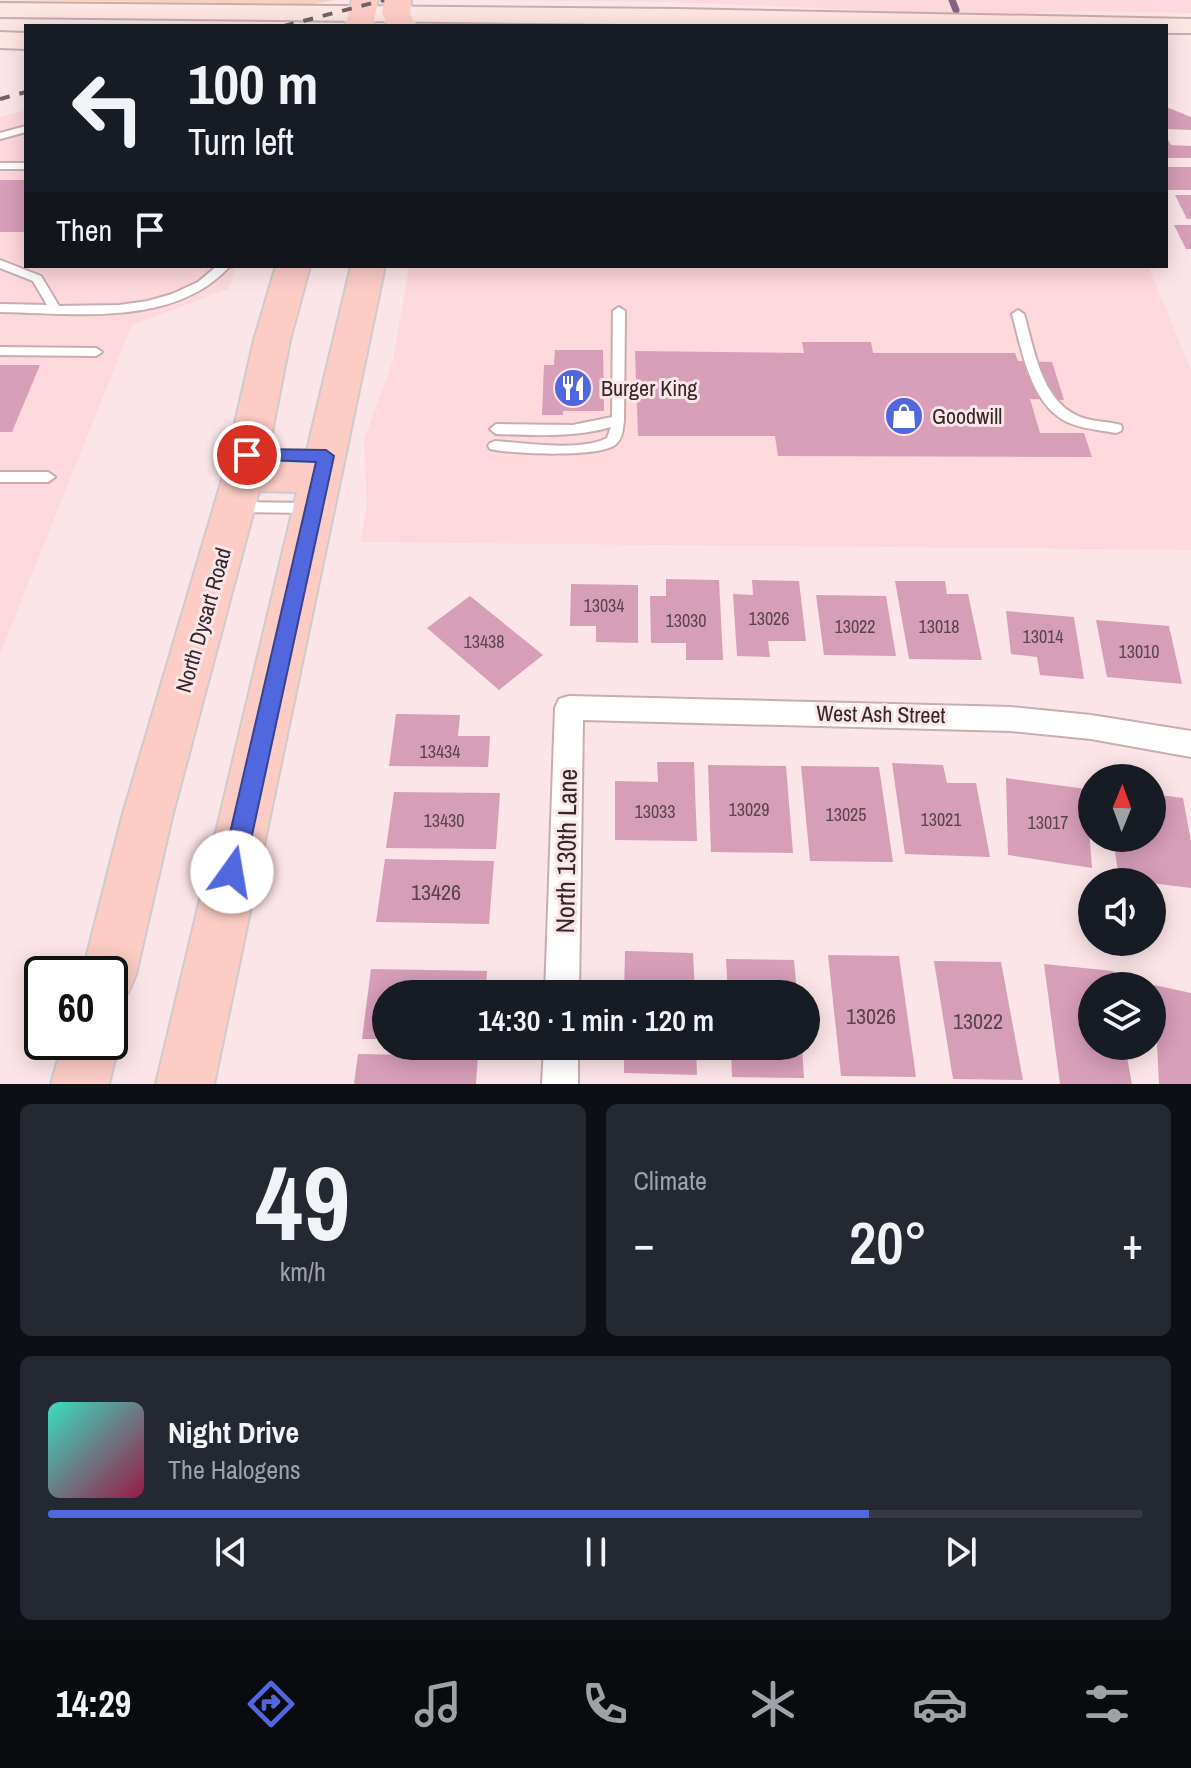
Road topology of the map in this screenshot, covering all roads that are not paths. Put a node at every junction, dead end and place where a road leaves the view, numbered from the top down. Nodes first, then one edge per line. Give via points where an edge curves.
1 (0, 10) edge
2 (385, 17) edge
3 (862, 21) junction
4 (0, 24) edge
5 (839, 24) edge
6 (989, 24) edge
7 (1168, 26) edge
8 (1191, 26) edge
9 (0, 40) edge
10 (24, 41) edge
11 (24, 130) edge
12 (0, 136) edge
13 (0, 166) edge
14 (24, 166) edge
15 (0, 264) edge
16 (221, 268) edge
17 (292, 268) edge
18 (368, 268) edge
19 (0, 308) edge
20 (54, 308) junction
21 (619, 311) dead end
22 (1018, 314) dead end
23 (0, 351) edge
24 (96, 352) dead end
25 (618, 420) junction
26 (1116, 428) dead end
27 (496, 429) dead end
28 (495, 446) dead end
29 (0, 477) edge
30 (48, 477) dead end
31 (241, 479) junction
32 (320, 481) junction
33 (569, 708) joint
34 (1191, 744) edge
35 (113, 956) edge
36 (562, 980) edge
37 (86, 1060) edge
38 (561, 1060) edge
39 (80, 1084) edge
40 (185, 1084) edge
41 (560, 1084) edge

1 - 2 main road
2 - 3 main road
2 - 4 main road
3 - 5 main road
3 - 6 main road
7 - 8 main road
9 - 10 main road
11 - 12 lane
13 - 14 lane
15 - 20 lane via 37,279
16 - 20 lane via 188,293 148,304
17 - 31 main road, North Dysart Road
18 - 32 main road
19 - 20 lane
21 - 25 lane
22 - 26 lane via 1047,399 1057,411 1073,420
23 - 24 lane
25 - 27 lane via 574,430
25 - 28 lane via 615,438 608,444
29 - 30 lane
31 - 32 main road
31 - 35 main road, North Dysart Road
32 - 40 main road
33 - 34 street, West Ash Street via 1011,719
33 - 36 street, North 130th Lane
37 - 39 main road
38 - 41 street

